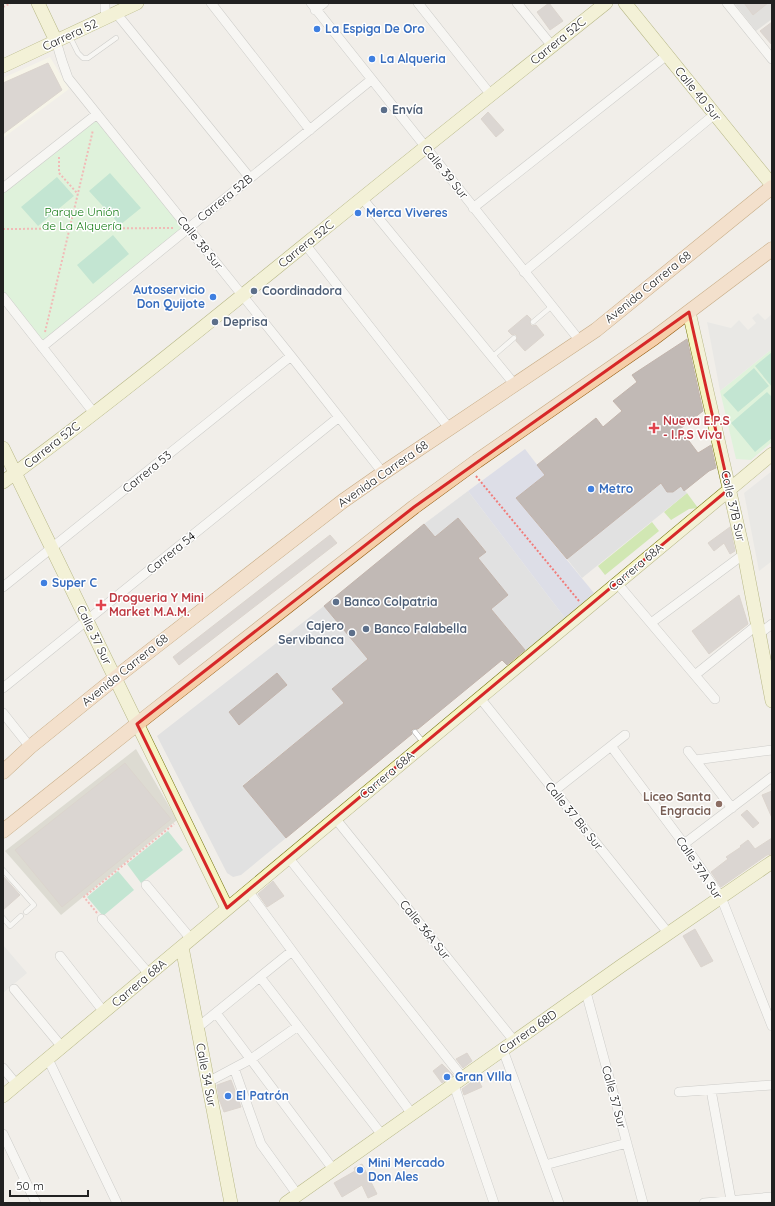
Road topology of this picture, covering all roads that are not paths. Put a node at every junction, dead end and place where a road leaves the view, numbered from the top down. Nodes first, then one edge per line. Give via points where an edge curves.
1 (38, 3) edge
2 (105, 3) edge
3 (136, 3) edge
4 (211, 3) edge
5 (324, 3) edge
6 (418, 3) edge
7 (517, 3) edge
8 (606, 3) edge
9 (625, 3) edge
10 (727, 3) edge
11 (313, 7) edge
12 (111, 15) junction
13 (69, 35) junction
14 (116, 38) dead end
15 (56, 41) junction
16 (552, 46) junction
17 (667, 55) junction
18 (772, 59) edge
19 (3, 66) edge
20 (371, 80) junction
21 (491, 95) junction
22 (96, 114) junction
23 (715, 114) junction
24 (310, 130) junction
25 (425, 147) junction
26 (250, 178) junction
27 (772, 186) edge
28 (3, 188) edge
29 (362, 198) junction
30 (473, 208) junction
31 (188, 228) junction
32 (305, 244) junction
33 (772, 249) edge
34 (524, 272) junction
35 (242, 295) junction
36 (3, 297) edge
37 (552, 306) junction
38 (689, 312) junction
39 (533, 322) dead end
40 (514, 338) dead end
41 (580, 341) junction
42 (42, 347) junction
43 (291, 356) junction
44 (492, 357) junction
45 (514, 385) junction
46 (94, 413) junction
47 (339, 417) junction
48 (449, 428) junction
49 (3, 448) edge
50 (772, 454) edge
51 (15, 473) junction
52 (383, 473) junction
53 (3, 482) edge
54 (729, 489) junction
55 (52, 548) junction
56 (744, 554) junction
57 (617, 583) junction
58 (3, 587) edge
59 (87, 620) junction
60 (652, 624) junction
61 (772, 624) edge
62 (758, 629) junction
63 (695, 675) junction
64 (115, 678) junction
65 (3, 688) edge
66 (480, 698) junction
67 (715, 699) dead end
68 (772, 699) edge
69 (3, 713) edge
70 (137, 724) junction
71 (415, 732) dead end
72 (625, 735) dead end
73 (424, 744) junction
74 (611, 746) junction
75 (30, 747) junction
76 (772, 750) edge
77 (688, 751) dead end
78 (695, 760) junction
79 (3, 772) edge
80 (772, 777) edge
81 (554, 791) junction
82 (732, 808) junction
83 (335, 818) junction
84 (3, 831) edge
85 (684, 844) junction
86 (288, 858) junction
87 (772, 862) edge
88 (3, 870) edge
89 (146, 885) dead end
90 (248, 891) junction
91 (721, 898) junction
92 (227, 908) junction
93 (26, 912) dead end
94 (21, 916) dead end
95 (3, 918) edge
96 (102, 919) road end
97 (669, 934) junction
98 (186, 943) junction
99 (292, 951) junction
100 (60, 956) dead end
101 (149, 974) junction
102 (260, 977) junction
103 (14, 990) dead end
104 (586, 992) junction
105 (104, 1012) junction
106 (216, 1013) junction
107 (298, 1026) junction
108 (772, 1026) edge
109 (197, 1028) junction
110 (515, 1042) junction
111 (62, 1047) junction
112 (503, 1050) junction
113 (48, 1059) junction
114 (251, 1059) junction
115 (3, 1068) edge
116 (234, 1068) junction
117 (458, 1081) junction
118 (208, 1082) junction
119 (17, 1085) junction
120 (772, 1085) edge
121 (711, 1090) junction
122 (679, 1092) dead end
123 (3, 1096) edge
124 (412, 1114) junction
125 (3, 1134) edge
126 (382, 1135) junction
127 (627, 1143) junction
128 (545, 1165) junction
129 (333, 1169) junction
130 (297, 1194) junction
131 (772, 1196) edge
132 (731, 1200) junction
133 (36, 1203) edge
134 (117, 1203) edge
135 (231, 1203) edge
136 (286, 1203) edge
137 (494, 1203) edge
138 (559, 1203) edge
139 (643, 1203) edge
140 (704, 1203) edge

1 - 15 street, Calle 38 Sur
2 - 12 street via 104,7
3 - 12 street, Carrera 52
4 - 24 street
5 - 11 street
6 - 21 street
7 - 16 street
8 - 16 street, Carrera 52C
9 - 17 street, Calle 40 Sur
10 - 18 street
11 - 20 street, Calle 39 Sur
12 - 13 street, Carrera 52
12 - 26 street
13 - 14 lane via 83,58 88,58
13 - 15 street, Carrera 52
15 - 19 street, Carrera 52
15 - 22 street, Calle 38 Sur via 68,78
16 - 21 street, Carrera 52C
17 - 23 street, Calle 40 Sur
17 - 30 street
20 - 24 street, Carrera 52B
20 - 25 street, Calle 39 Sur
21 - 25 street, Carrera 52C
22 - 28 street
22 - 31 street, Calle 38 Sur
23 - 27 street, Calle 40 Sur
23 - 34 street
24 - 26 street, Carrera 52B
25 - 29 street, Carrera 52C
25 - 30 street, Calle 39 Sur
26 - 31 street, Carrera 52B
27 - 41 main road, Avenida Carrera 68
29 - 32 street, Carrera 52C
29 - 44 street
30 - 34 street, Calle 39 Sur
31 - 35 street, Calle 38 Sur
31 - 42 street, Carrera 52B
32 - 35 street, Carrera 52C
32 - 48 street
33 - 38 main road
34 - 37 street, Calle 39 Sur
35 - 43 street, Calle 38 Sur
35 - 46 street, Carrera 52C
36 - 42 street
37 - 39 lane
37 - 41 street, Calle 39 Sur
38 - 54 street, Calle 37B Sur
38 - 70 main road via 414,507
40 - 44 lane
41 - 45 main road, Avenida Carrera 68
42 - 46 street
43 - 47 street, Calle 38 Sur
43 - 55 street, Carrera 53
44 - 45 street
45 - 48 main road, Avenida Carrera 68
46 - 51 street, Carrera 52C
47 - 52 street, Calle 38 Sur
47 - 59 street, Carrera 54
48 - 52 main road, Avenida Carrera 68
49 - 51 street, Calle 37 Sur
50 - 54 street, Carrera 68A
51 - 53 street, Carrera 52C
51 - 55 street, Calle 37 Sur
52 - 64 main road, Avenida Carrera 68
54 - 56 street, Calle 37B Sur
54 - 57 street, Carrera 68A
55 - 58 street, Carrera 53
55 - 59 street, Calle 37 Sur
56 - 60 street
56 - 62 street, Calle 37B Sur
57 - 60 street
57 - 66 street, Carrera 68A
59 - 64 street, Calle 37 Sur
59 - 65 street, Carrera 54
60 - 63 street
61 - 62 street
62 - 63 street
62 - 68 street, Calle 37B Sur
63 - 67 street
64 - 70 street, Calle 37 Sur
64 - 75 main road, Avenida Carrera 68
66 - 73 street, Carrera 68A
66 - 81 street, Calle 37 Bis Sur
69 - 75 street
70 - 84 main road
70 - 92 street, Calle 37 Sur
71 - 73 lane
72 - 74 street
73 - 83 street, Carrera 68A
74 - 81 street
74 - 85 street, Calle 37A Sur
75 - 79 main road, Avenida Carrera 68
76 - 78 street
77 - 78 street
78 - 82 street
80 - 82 street
81 - 97 street, Calle 37 Bis Sur
82 - 85 street
83 - 86 street, Carrera 68A
83 - 110 street, Calle 36A Sur
85 - 91 street, Calle 37A Sur
86 - 90 street, Carrera 68A
86 - 117 street
87 - 91 street, Carrera 68D
88 - 93 lane via 34,905
89 - 98 street
90 - 92 street, Carrera 68A
90 - 99 street
91 - 97 street, Carrera 68D
91 - 108 street, Calle 37A Sur
92 - 98 street, Carrera 68A
94 - 95 lane via 10,926
96 - 101 street
97 - 104 street, Carrera 68D
98 - 101 street, Carrera 68A
98 - 109 street, Calle 34 Sur
99 - 102 street
99 - 124 street
100 - 105 street
101 - 105 street, Carrera 68A
102 - 106 street
102 - 107 street
103 - 111 street
104 - 110 street, Carrera 68D
104 - 127 street, Calle 37 Sur
105 - 111 street, Carrera 68A
106 - 109 street
106 - 114 street
107 - 114 street
107 - 126 street
109 - 118 street, Calle 34 Sur
110 - 112 street, Carrera 68D
111 - 113 street, Carrera 68A
112 - 117 street, Carrera 68D
112 - 128 street
113 - 119 street, Carrera 68A
113 - 134 street
114 - 116 street
114 - 129 street
115 - 119 street
116 - 118 street
116 - 130 street via 262,1144
117 - 124 street, Carrera 68D
117 - 137 street
118 - 135 street, Calle 34 Sur
119 - 123 street, Carrera 68A
120 - 121 street
121 - 122 street
121 - 132 street
124 - 126 street, Carrera 68D
125 - 133 street
126 - 129 street, Carrera 68D
127 - 128 street
127 - 139 street, Calle 37 Sur
128 - 138 street
129 - 130 street, Carrera 68D
130 - 136 street, Carrera 68D
131 - 132 street
132 - 140 street

